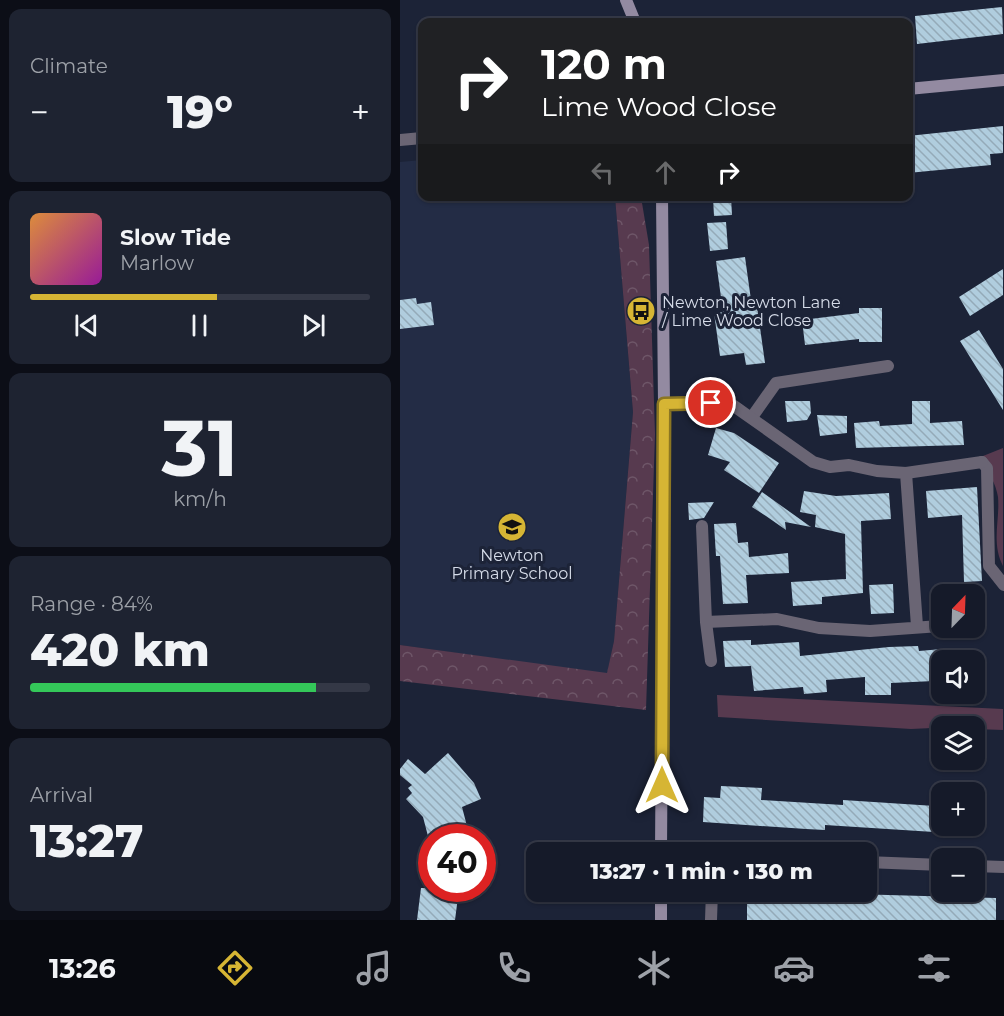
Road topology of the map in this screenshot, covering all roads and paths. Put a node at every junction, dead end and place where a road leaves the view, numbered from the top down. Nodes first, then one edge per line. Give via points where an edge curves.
1 (626, 0) edge
2 (633, 18) edge
3 (1003, 80) edge
4 (913, 89) edge
5 (418, 138) edge
6 (400, 140) edge
7 (662, 201) edge
8 (888, 366) dead end
9 (664, 404) junction
10 (752, 417) junction
11 (906, 473) junction
12 (702, 526) dead end
13 (1003, 585) edge
14 (706, 621) junction
15 (917, 626) junction
16 (931, 626) edge
17 (711, 661) dead end
18 (661, 842) edge
19 (877, 862) edge
20 (931, 865) edge
21 (985, 866) edge
22 (1003, 867) edge
23 (661, 902) edge
24 (712, 902) edge
25 (661, 920) edge
26 (711, 920) edge

1 - 2 street
3 - 4 street
5 - 6 street
7 - 9 street
8 - 10 street via 776,383
9 - 10 street via 734,406
9 - 18 street
10 - 11 street via 813,462
11 - 13 street via 982,462 987,468 989,566
11 - 15 street
12 - 14 street
14 - 15 street via 777,619 819,628 870,631
14 - 17 street
15 - 16 street
19 - 20 street
21 - 22 street
23 - 25 street
24 - 26 street

